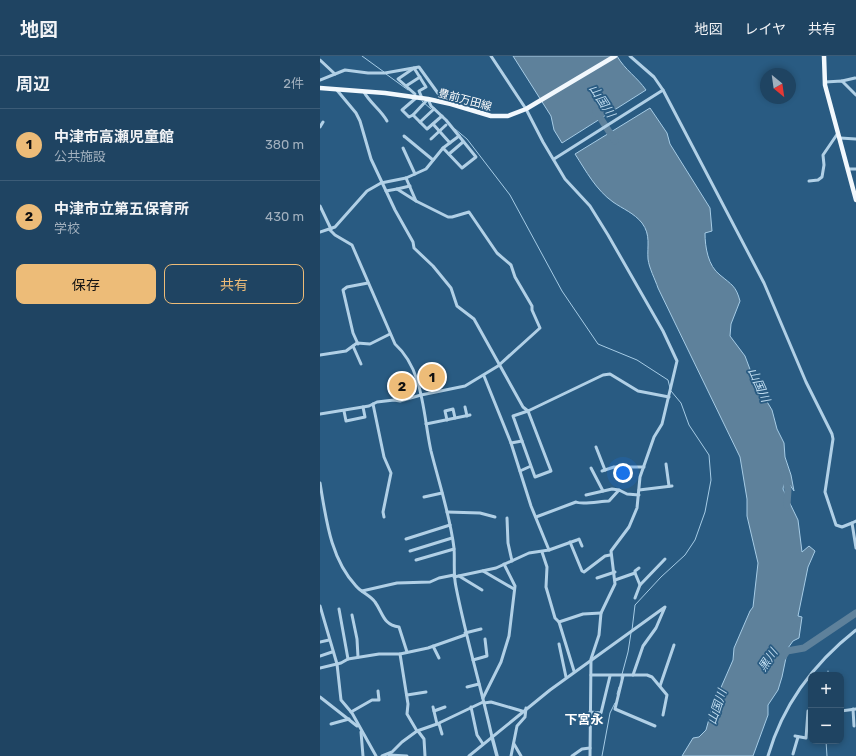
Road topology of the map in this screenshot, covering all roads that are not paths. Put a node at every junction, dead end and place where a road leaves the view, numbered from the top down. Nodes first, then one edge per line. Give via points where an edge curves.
1 (492, 56) edge
2 (615, 56) edge
3 (630, 56) edge
4 (824, 56) edge
5 (320, 60) edge
6 (414, 68) junction
7 (334, 74) junction
8 (420, 77) junction
9 (855, 78) dead end
10 (320, 80) edge
11 (842, 81) junction
12 (825, 82) junction
13 (406, 86) junction
14 (320, 88) edge
15 (335, 89) junction
16 (663, 90) junction
17 (419, 91) junction
18 (364, 92) junction
19 (856, 95) edge
20 (416, 97) junction
21 (428, 99) junction
22 (445, 103) junction
23 (528, 108) junction
24 (434, 109) junction
25 (413, 115) junction
26 (442, 116) junction
27 (387, 121) dead end
28 (323, 122) dead end
29 (420, 122) junction
30 (433, 124) junction
31 (446, 125) dead end
32 (320, 127) edge
33 (439, 131) junction
34 (839, 135) junction
35 (404, 136) dead end
36 (459, 136) junction
37 (431, 139) dead end
38 (856, 139) edge
39 (463, 142) junction
40 (450, 143) junction
41 (403, 148) dead end
42 (444, 148) junction
43 (449, 154) junction
44 (554, 159) junction
45 (433, 160) junction
46 (848, 169) junction
47 (856, 169) edge
48 (415, 174) junction
49 (406, 178) junction
50 (809, 181) dead end
51 (381, 183) junction
52 (410, 186) junction
53 (397, 189) junction
54 (386, 191) junction
55 (856, 200) edge
56 (416, 201) junction
57 (320, 206) edge
58 (331, 229) junction
59 (320, 232) edge
60 (368, 283) junction
61 (390, 334) junction
62 (358, 344) junction
63 (353, 346) junction
64 (320, 355) edge
65 (362, 364) dead end
66 (498, 366) junction
67 (484, 376) junction
68 (421, 395) junction
69 (669, 397) junction
70 (373, 404) junction
71 (363, 407) junction
72 (465, 407) dead end
73 (344, 410) junction
74 (528, 411) junction
75 (320, 414) edge
76 (455, 418) junction
77 (447, 420) junction
78 (426, 424) junction
79 (522, 441) junction
80 (511, 443) junction
81 (596, 447) dead end
82 (666, 464) dead end
83 (531, 466) junction
84 (644, 467) junction
85 (591, 468) dead end
86 (520, 471) junction
87 (320, 482) edge
88 (619, 490) junction
89 (639, 490) junction
90 (603, 491) junction
91 (442, 493) junction
92 (586, 495) dead end
93 (639, 495) junction
94 (424, 497) dead end
95 (447, 512) junction
96 (384, 517) dead end
97 (536, 517) junction
98 (495, 518) dead end
99 (508, 518) dead end
100 (856, 521) edge
101 (852, 523) junction
102 (450, 525) junction
103 (452, 538) junction
104 (406, 539) dead end
105 (570, 542) junction
106 (582, 546) dead end
107 (856, 548) edge
108 (454, 550) junction
109 (550, 550) junction
110 (410, 551) dead end
111 (542, 552) junction
112 (610, 555) junction
113 (665, 559) dead end
114 (416, 560) dead end
115 (512, 561) junction
116 (504, 564) junction
117 (639, 568) dead end
118 (483, 571) junction
119 (615, 572) junction
120 (635, 573) junction
121 (454, 576) junction
122 (459, 576) junction
123 (597, 578) dead end
124 (615, 580) junction
125 (640, 585) junction
126 (514, 589) junction
127 (482, 590) dead end
128 (362, 591) junction
129 (635, 598) dead end
130 (320, 607) edge
131 (340, 609) dead end
132 (601, 613) junction
133 (352, 615) dead end
134 (559, 622) junction
135 (326, 626) junction
136 (320, 628) edge
137 (481, 629) dead end
138 (856, 630) edge
139 (465, 634) junction
140 (485, 638) dead end
141 (329, 640) junction
142 (320, 642) edge
143 (559, 644) dead end
144 (674, 645) dead end
145 (433, 646) junction
146 (332, 652) junction
147 (407, 652) junction
148 (400, 654) junction
149 (320, 656) edge
150 (358, 657) junction
151 (439, 658) dead end
152 (348, 659) junction
153 (591, 659) junction
154 (473, 660) junction
155 (337, 664) junction
156 (320, 668) edge
157 (574, 671) junction
158 (590, 675) junction
159 (633, 675) junction
160 (610, 676) junction
161 (623, 676) junction
162 (566, 677) junction
163 (479, 684) junction
164 (660, 686) junction
165 (467, 687) dead end
166 (378, 691) dead end
167 (426, 692) dead end
168 (407, 695) junction
169 (320, 696) edge
170 (483, 701) junction
171 (433, 707) dead end
172 (445, 707) dead end
173 (471, 708) junction
174 (526, 708) junction
175 (855, 709) edge
176 (434, 711) junction
177 (522, 711) junction
178 (844, 711) edge
179 (351, 712) junction
180 (590, 712) junction
181 (808, 712) edge
182 (663, 715) dead end
183 (349, 719) junction
184 (331, 724) dead end
185 (438, 724) junction
186 (655, 726) dead end
187 (854, 726) dead end
188 (360, 729) junction
189 (418, 731) junction
190 (442, 734) dead end
191 (492, 737) junction
192 (483, 744) junction
193 (514, 744) junction
194 (590, 748) junction
195 (793, 754) dead end
196 (387, 755) junction
197 (363, 756) edge
198 (376, 756) edge
199 (382, 756) edge
200 (408, 756) edge
201 (425, 756) edge
202 (469, 756) edge
203 (497, 756) edge
204 (511, 756) edge
205 (521, 756) edge
206 (572, 756) edge
207 (590, 756) edge
208 (768, 756) edge

1 - 23 street
2 - 23 main road, 豊前万田線
3 - 16 street via 654,77
4 - 12 main road
5 - 7 street
6 - 7 street via 385,73 345,70
6 - 8 street
6 - 13 street via 398,79
6 - 22 street via 419,67
7 - 10 street
8 - 13 street
8 - 17 street via 426,87
9 - 11 street
11 - 12 street
11 - 19 street
12 - 34 main road
13 - 20 street
14 - 15 main road, 豊前万田線
15 - 18 main road, 豊前万田線
15 - 51 street via 360,120 364,139
16 - 44 street
16 - 101 street via 764,283 806,382 832,434 825,492 838,527
17 - 20 street
17 - 20 street
18 - 20 main road, 豊前万田線
18 - 27 street
20 - 21 main road, 豊前万田線
20 - 25 street via 402,110 409,117
21 - 22 main road, 豊前万田線
21 - 24 street
21 - 25 street
22 - 23 main road, 豊前万田線 via 498,117
23 - 44 street
24 - 26 street
24 - 29 street
25 - 29 street
26 - 30 street
26 - 36 street
28 - 32 street
29 - 30 street via 427,129
30 - 33 street
31 - 33 street
33 - 37 street
33 - 40 street
34 - 38 street
34 - 46 main road
34 - 50 street via 823,155 822,178
35 - 45 street
36 - 39 street
36 - 40 street
39 - 43 street
39 - 43 street via 476,157 462,168
40 - 42 street
41 - 48 street
42 - 43 street
42 - 45 street
44 - 69 street via 565,179 590,206 608,235 671,348 677,361
45 - 48 street via 426,169
46 - 47 street
46 - 55 main road
48 - 49 street
49 - 51 street
49 - 52 street
51 - 54 street
51 - 58 street via 360,197
52 - 53 street
52 - 56 street
53 - 54 street
53 - 56 street
54 - 66 street via 414,248 451,288 456,306 474,319
56 - 66 street via 448,217 469,212 497,253 511,265 532,306 540,328
57 - 58 street
58 - 59 street
58 - 60 street via 335,235 352,245
60 - 61 street
60 - 62 street via 346,286 343,290
61 - 62 street via 370,344
61 - 68 street via 405,354
62 - 63 street
63 - 64 street via 346,351
63 - 65 street
66 - 67 street
66 - 74 street
67 - 68 street via 465,386
67 - 80 street
68 - 70 street via 400,401
68 - 78 street
69 - 74 street via 638,390 610,374
69 - 84 street via 662,424 654,437
70 - 71 street
70 - 96 street via 384,457 391,473 382,512
71 - 73 street
71 - 73 street via 365,417 346,421
72 - 76 street via 468,416
73 - 75 street
74 - 79 street via 513,416
74 - 83 street via 551,471 535,477
76 - 77 street
76 - 77 street via 453,409 445,411
77 - 78 street
78 - 91 street
79 - 80 street
79 - 83 street
80 - 86 street
81 - 84 street via 604,470 614,467
82 - 89 street via 671,486
83 - 86 street
84 - 89 street
85 - 90 street
86 - 97 street
87 - 128 street via 330,540 337,556
88 - 90 street
88 - 93 street
88 - 97 street via 609,502 576,502
89 - 93 street
90 - 92 street
91 - 94 street
91 - 95 street
93 - 112 street via 634,517
95 - 98 street via 480,514
95 - 102 street
97 - 109 street
99 - 115 street via 508,543
100 - 101 street
101 - 107 street
102 - 103 street
102 - 104 street
103 - 108 street
103 - 110 street
105 - 106 street via 579,540
105 - 109 street
105 - 112 street via 584,572
108 - 114 street
108 - 121 street
109 - 111 street
111 - 115 street via 529,553
111 - 134 street via 547,567 546,587 555,618
112 - 119 street
113 - 125 street
115 - 116 street
116 - 118 street
116 - 126 street
117 - 120 street
118 - 122 street
118 - 126 street
119 - 123 street
119 - 124 street
120 - 124 street
120 - 125 street
121 - 122 street
121 - 128 street via 430,582 396,583
121 - 139 street
122 - 127 street
124 - 132 street
125 - 129 street
126 - 170 street via 509,636 501,662
128 - 147 street via 374,600 386,622 399,627
130 - 135 street
131 - 152 street
132 - 134 street via 583,614
132 - 153 street via 599,636
133 - 150 street
134 - 157 street
135 - 136 street
135 - 141 street
137 - 139 street
138 - 208 street via 823,659 802,686 783,715
139 - 145 street
139 - 154 street
140 - 154 street via 487,656
141 - 142 street
141 - 146 street
143 - 162 street
144 - 164 street
145 - 147 street
145 - 151 street
146 - 149 street
146 - 155 street
147 - 148 street
148 - 150 street
148 - 168 street
150 - 152 street
152 - 155 street
153 - 157 street
153 - 158 street
153 - 159 street via 665,607 656,628 643,646
154 - 163 street
155 - 156 street
155 - 179 street via 341,700
157 - 162 street
158 - 160 street
158 - 180 street
159 - 161 street
159 - 164 street via 652,677
160 - 161 street
160 - 180 street via 601,712
161 - 186 street via 615,709
162 - 174 street
163 - 165 street
163 - 170 street
164 - 182 street via 667,695
166 - 179 street via 379,700 372,700
167 - 168 street
168 - 189 street via 407,714
169 - 183 street
170 - 173 street
170 - 177 street
170 - 191 street
171 - 176 street
172 - 176 street
173 - 185 street
173 - 192 street via 477,735
174 - 177 street
174 - 193 street via 525,717 517,726
175 - 178 street
175 - 187 street
176 - 185 street
177 - 191 street
179 - 188 street
180 - 194 street
181 - 195 street via 806,738 797,736
183 - 184 street
183 - 188 street
185 - 189 street
185 - 190 street
188 - 197 street
188 - 198 street
189 - 196 street
189 - 201 street via 424,739
191 - 192 street
191 - 203 street
192 - 202 street
193 - 204 street
193 - 205 street
194 - 206 street via 582,749
194 - 207 street
196 - 199 street
196 - 200 street

